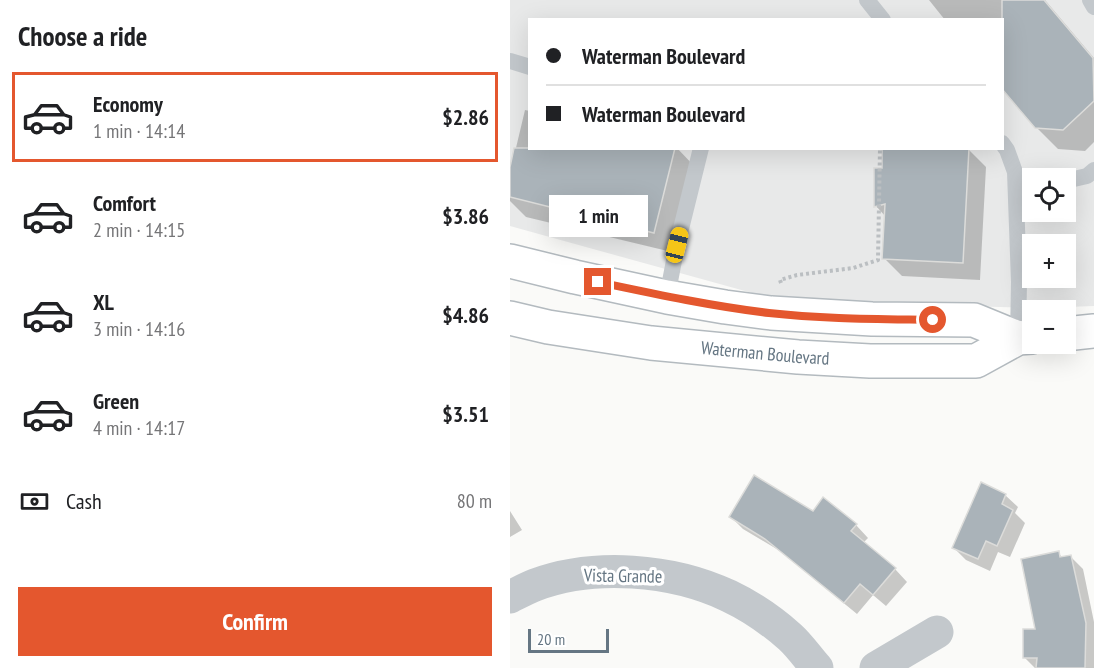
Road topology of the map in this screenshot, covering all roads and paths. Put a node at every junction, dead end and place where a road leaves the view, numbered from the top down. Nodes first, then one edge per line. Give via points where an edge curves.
1 (867, 0) edge
2 (1090, 0) edge
3 (1094, 7) edge
4 (881, 18) edge
5 (510, 61) edge
6 (528, 66) edge
7 (1004, 146) edge
8 (701, 150) edge
9 (880, 150) edge
10 (1094, 170) edge
11 (1076, 178) edge
12 (1022, 185) edge
13 (1022, 222) edge
14 (510, 261) edge
15 (781, 288) dead end
16 (667, 297) junction
17 (1022, 310) edge
18 (510, 318) edge
19 (1094, 331) edge
20 (1076, 333) edge
21 (1022, 336) edge
22 (1022, 338) edge
23 (510, 597) edge
24 (937, 632) dead end
25 (817, 668) edge
26 (876, 668) edge

1 - 4 lane
2 - 3 lane
5 - 6 lane
7 - 12 lane
8 - 16 lane
9 - 15 path via 879,260 853,268 797,275 780,280
10 - 11 lane
13 - 17 lane via 1019,282
14 - 16 main road
16 - 21 main road via 771,313 974,320
18 - 22 main road, Waterman Boulevard via 651,343 870,361 976,361
19 - 20 main road
23 - 25 street, Vista Grande via 568,576 606,572 667,576 730,596 762,615 791,638
24 - 26 street

